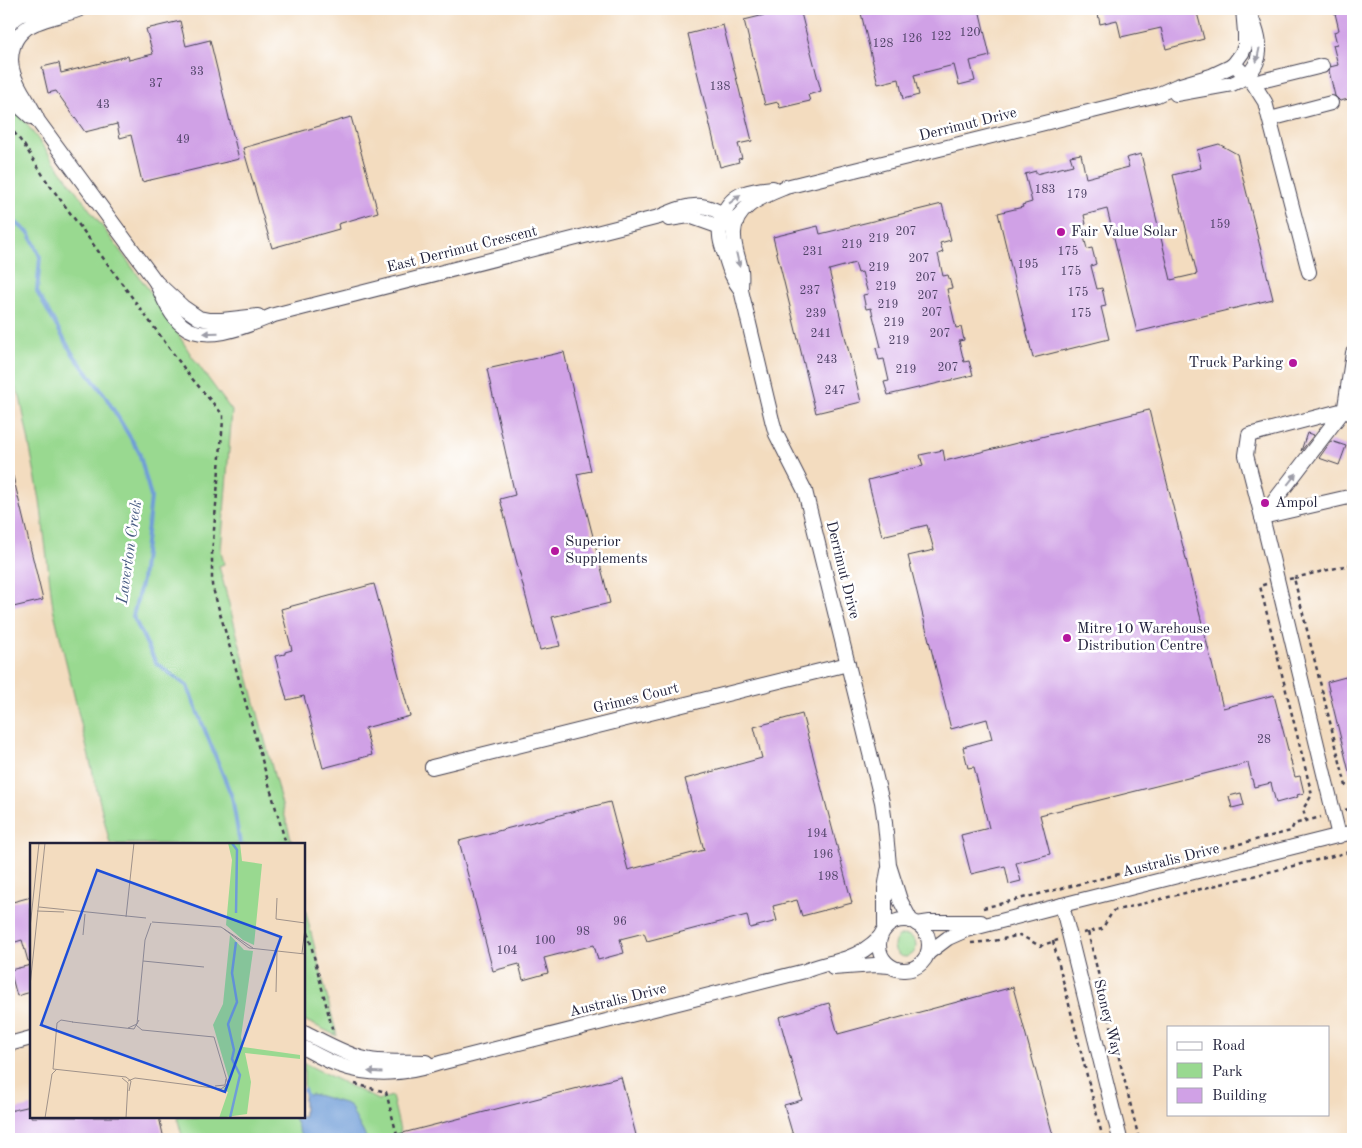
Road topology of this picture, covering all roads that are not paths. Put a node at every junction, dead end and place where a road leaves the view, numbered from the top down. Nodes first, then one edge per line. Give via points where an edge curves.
1 (38, 9) edge
2 (80, 9) edge
3 (1243, 9) edge
4 (1247, 9) edge
5 (9, 23) edge
6 (1234, 64) junction
7 (1322, 66) dead end
8 (1250, 80) junction
9 (9, 92) edge
10 (1157, 95) junction
11 (1331, 103) dead end
12 (1270, 118) junction
13 (38, 121) junction
14 (786, 187) junction
15 (724, 213) junction
16 (659, 218) junction
17 (736, 223) junction
18 (720, 227) junction
19 (1309, 272) dead end
20 (741, 290) junction
21 (1353, 353) edge
22 (1353, 398) edge
23 (1349, 413) edge
24 (1353, 496) edge
25 (1262, 517) junction
26 (848, 664) junction
27 (432, 767) dead end
28 (1353, 832) edge
29 (1339, 836) junction
30 (888, 865) junction
31 (1062, 905) junction
32 (914, 922) junction
33 (997, 922) junction
34 (882, 933) junction
35 (928, 953) junction
36 (890, 966) junction
37 (805, 971) junction
38 (305, 1033) edge
39 (30, 1038) edge
40 (9, 1044) edge
41 (305, 1048) edge
42 (440, 1063) junction
43 (1120, 1139) edge

1 - 5 street
2 - 13 street, East Derrimut Crescent via 37,22 14,42 11,70
3 - 6 street via 1245,46
4 -> 8 street via 1257,30 1260,50
6 - 8 street
6 - 10 street, Derrimut Drive via 1211,76
7 - 8 street, Derrimut Drive
8 - 10 street, Derrimut Drive
8 - 12 street via 1265,102
9 - 13 street, East Derrimut Crescent via 27,114
10 - 14 street, Derrimut Drive
11 - 12 street
12 - 19 street
13 - 16 street, East Derrimut Crescent via 156,282 166,304 181,324 200,333 232,330 274,315
15 -> 14 street, Derrimut Drive via 732,199 741,194
14 - 17 street, Derrimut Drive via 750,204
15 - 16 street, East Derrimut Crescent via 693,205
15 - 17 street
15 - 18 street, Derrimut Drive
16 - 18 street, East Derrimut Crescent via 689,216
17 - 18 street
17 -> 20 street, Derrimut Drive via 734,237
18 - 20 street, Derrimut Drive via 731,275
20 - 26 street, Derrimut Drive via 776,434 805,490
21 - 23 street
22 - 23 street
25 -> 23 street
23 - 25 street via 1249,435 1246,454
24 - 25 street
25 - 29 street
26 - 27 street, Grimes Court
26 - 30 street, Derrimut Drive via 882,802
28 - 29 street, Australis Drive
29 - 31 street, Australis Drive
30 - 32 street, Derrimut Drive via 900,900
30 - 34 street, Derrimut Drive
31 - 33 street, Australis Drive
31 - 43 street, Stoney Way
32 - 33 street, Australis Drive
32 - 34 street via 900,920
32 - 35 street via 928,938
33 - 35 street, Australis Drive via 954,935
34 - 36 street via 881,956
34 - 37 street, Australis Drive via 852,956
35 - 36 street via 922,963 912,969
36 - 37 street, Australis Drive
37 - 42 street, Australis Drive
38 - 42 street, Australis Drive via 361,1058
39 - 40 street
42 -> 41 street, Australis Drive via 413,1071 365,1072 339,1065

